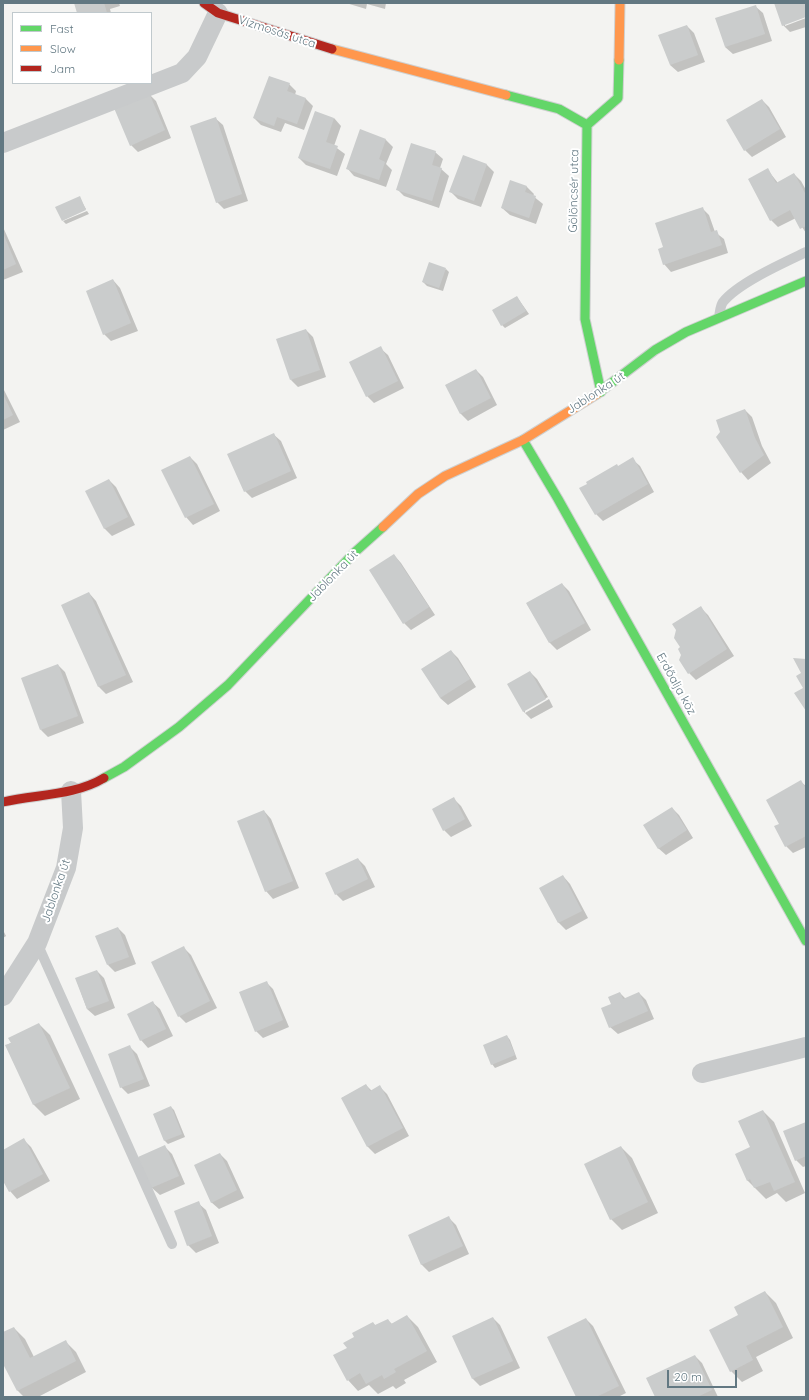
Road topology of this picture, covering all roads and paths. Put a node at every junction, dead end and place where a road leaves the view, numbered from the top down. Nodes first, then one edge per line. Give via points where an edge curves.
1 (620, 3) edge
2 (211, 8) edge
3 (587, 125) junction
4 (3, 143) edge
5 (806, 252) edge
6 (806, 281) edge
7 (719, 317) junction
8 (601, 392) junction
9 (523, 440) junction
10 (71, 791) junction
11 (3, 802) edge
12 (806, 941) edge
13 (37, 943) junction
14 (3, 996) edge
15 (806, 1047) edge
16 (702, 1073) dead end
17 (172, 1244) dead end

1 - 3 street via 618,98
2 - 3 street, Vízmosás utca via 327,48 559,109
2 - 4 street, Vízmosás utca via 197,57 182,73
3 - 8 street, Gölöncsér utca via 585,319
5 - 7 lane via 780,264 734,292 722,304
6 - 7 street, Jablonka út
7 - 8 street, Jablonka út via 655,350
8 - 9 street, Jablonka út
9 - 10 street, Jablonka út via 445,476 418,494 355,552 228,685 179,727 124,767 94,784
9 - 12 street, Erdőalja köz
10 - 11 street
10 - 13 street, Jablonka út via 73,828 66,868
13 - 14 street, Jablonka út
13 - 17 lane
15 - 16 street

